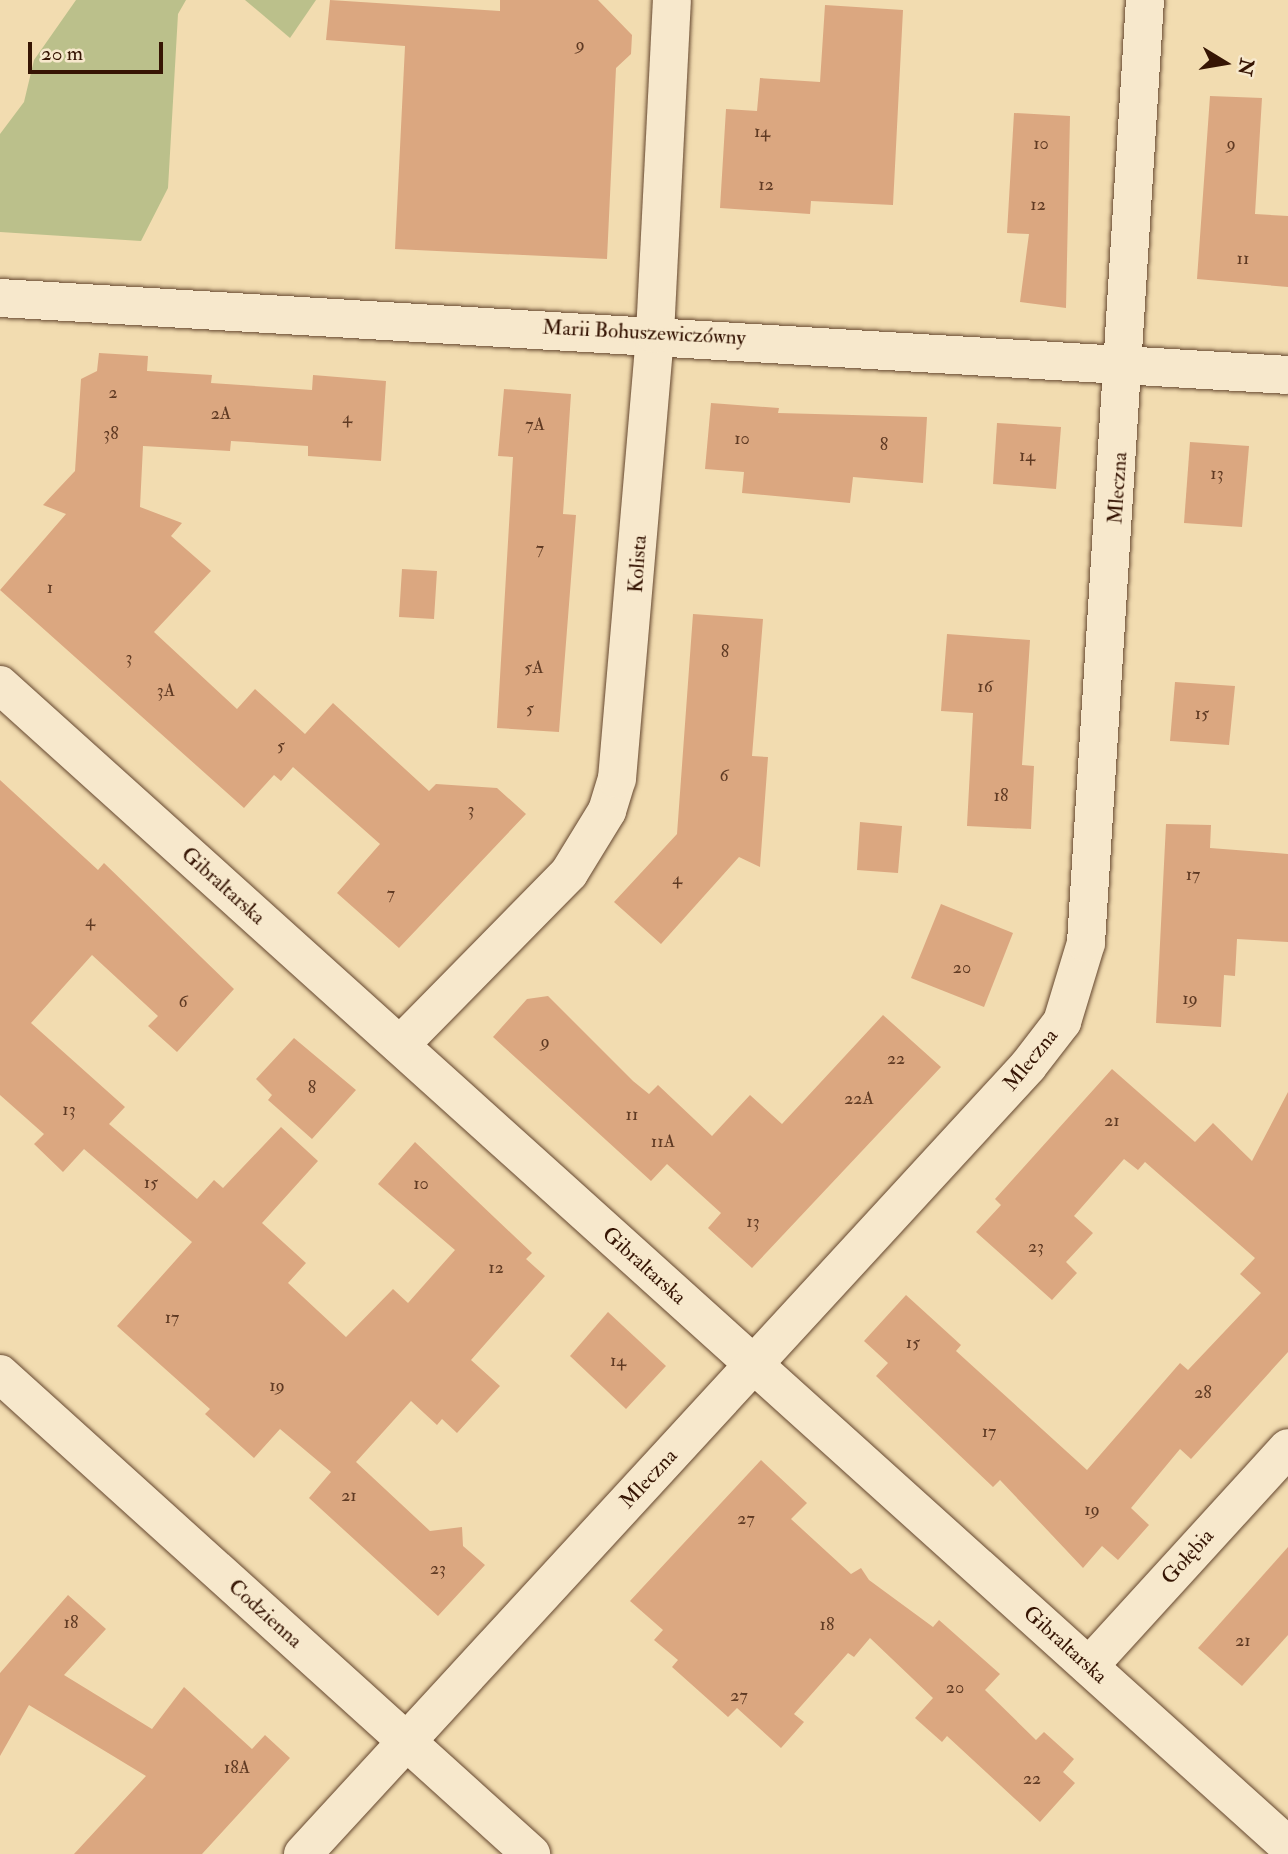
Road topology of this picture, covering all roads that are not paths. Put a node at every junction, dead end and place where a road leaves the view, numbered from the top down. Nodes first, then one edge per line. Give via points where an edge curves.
1 (672, 0) edge
2 (1145, 0) edge
3 (0, 298) edge
4 (655, 334) junction
5 (1126, 363) junction
6 (1288, 375) edge
7 (0, 685) edge
8 (400, 1045) junction
9 (754, 1366) junction
10 (0, 1374) edge
11 (1288, 1448) edge
12 (1089, 1666) junction
13 (406, 1742) junction
14 (1288, 1846) edge
15 (303, 1854) edge
16 (531, 1854) edge

1 - 4 street, Kolista
2 - 5 street, Mleczna
3 - 4 street, Marii Bohuszewiczówny
4 - 5 street, Marii Bohuszewiczówny
4 - 8 street, Kolista via 624,751 607,811 569,873
5 - 6 street, Marii Bohuszewiczówny
5 - 9 street, Mleczna via 1079,981 1062,1021 1028,1066
7 - 8 street, Gibraltarska
8 - 9 street, Gibraltarska
9 - 12 street, Gibraltarska
9 - 13 street, Mleczna
10 - 13 street, Codzienna
11 - 12 street, Gołębia
12 - 14 street, Gibraltarska
13 - 15 street, Mleczna
13 - 16 street, Codzienna

